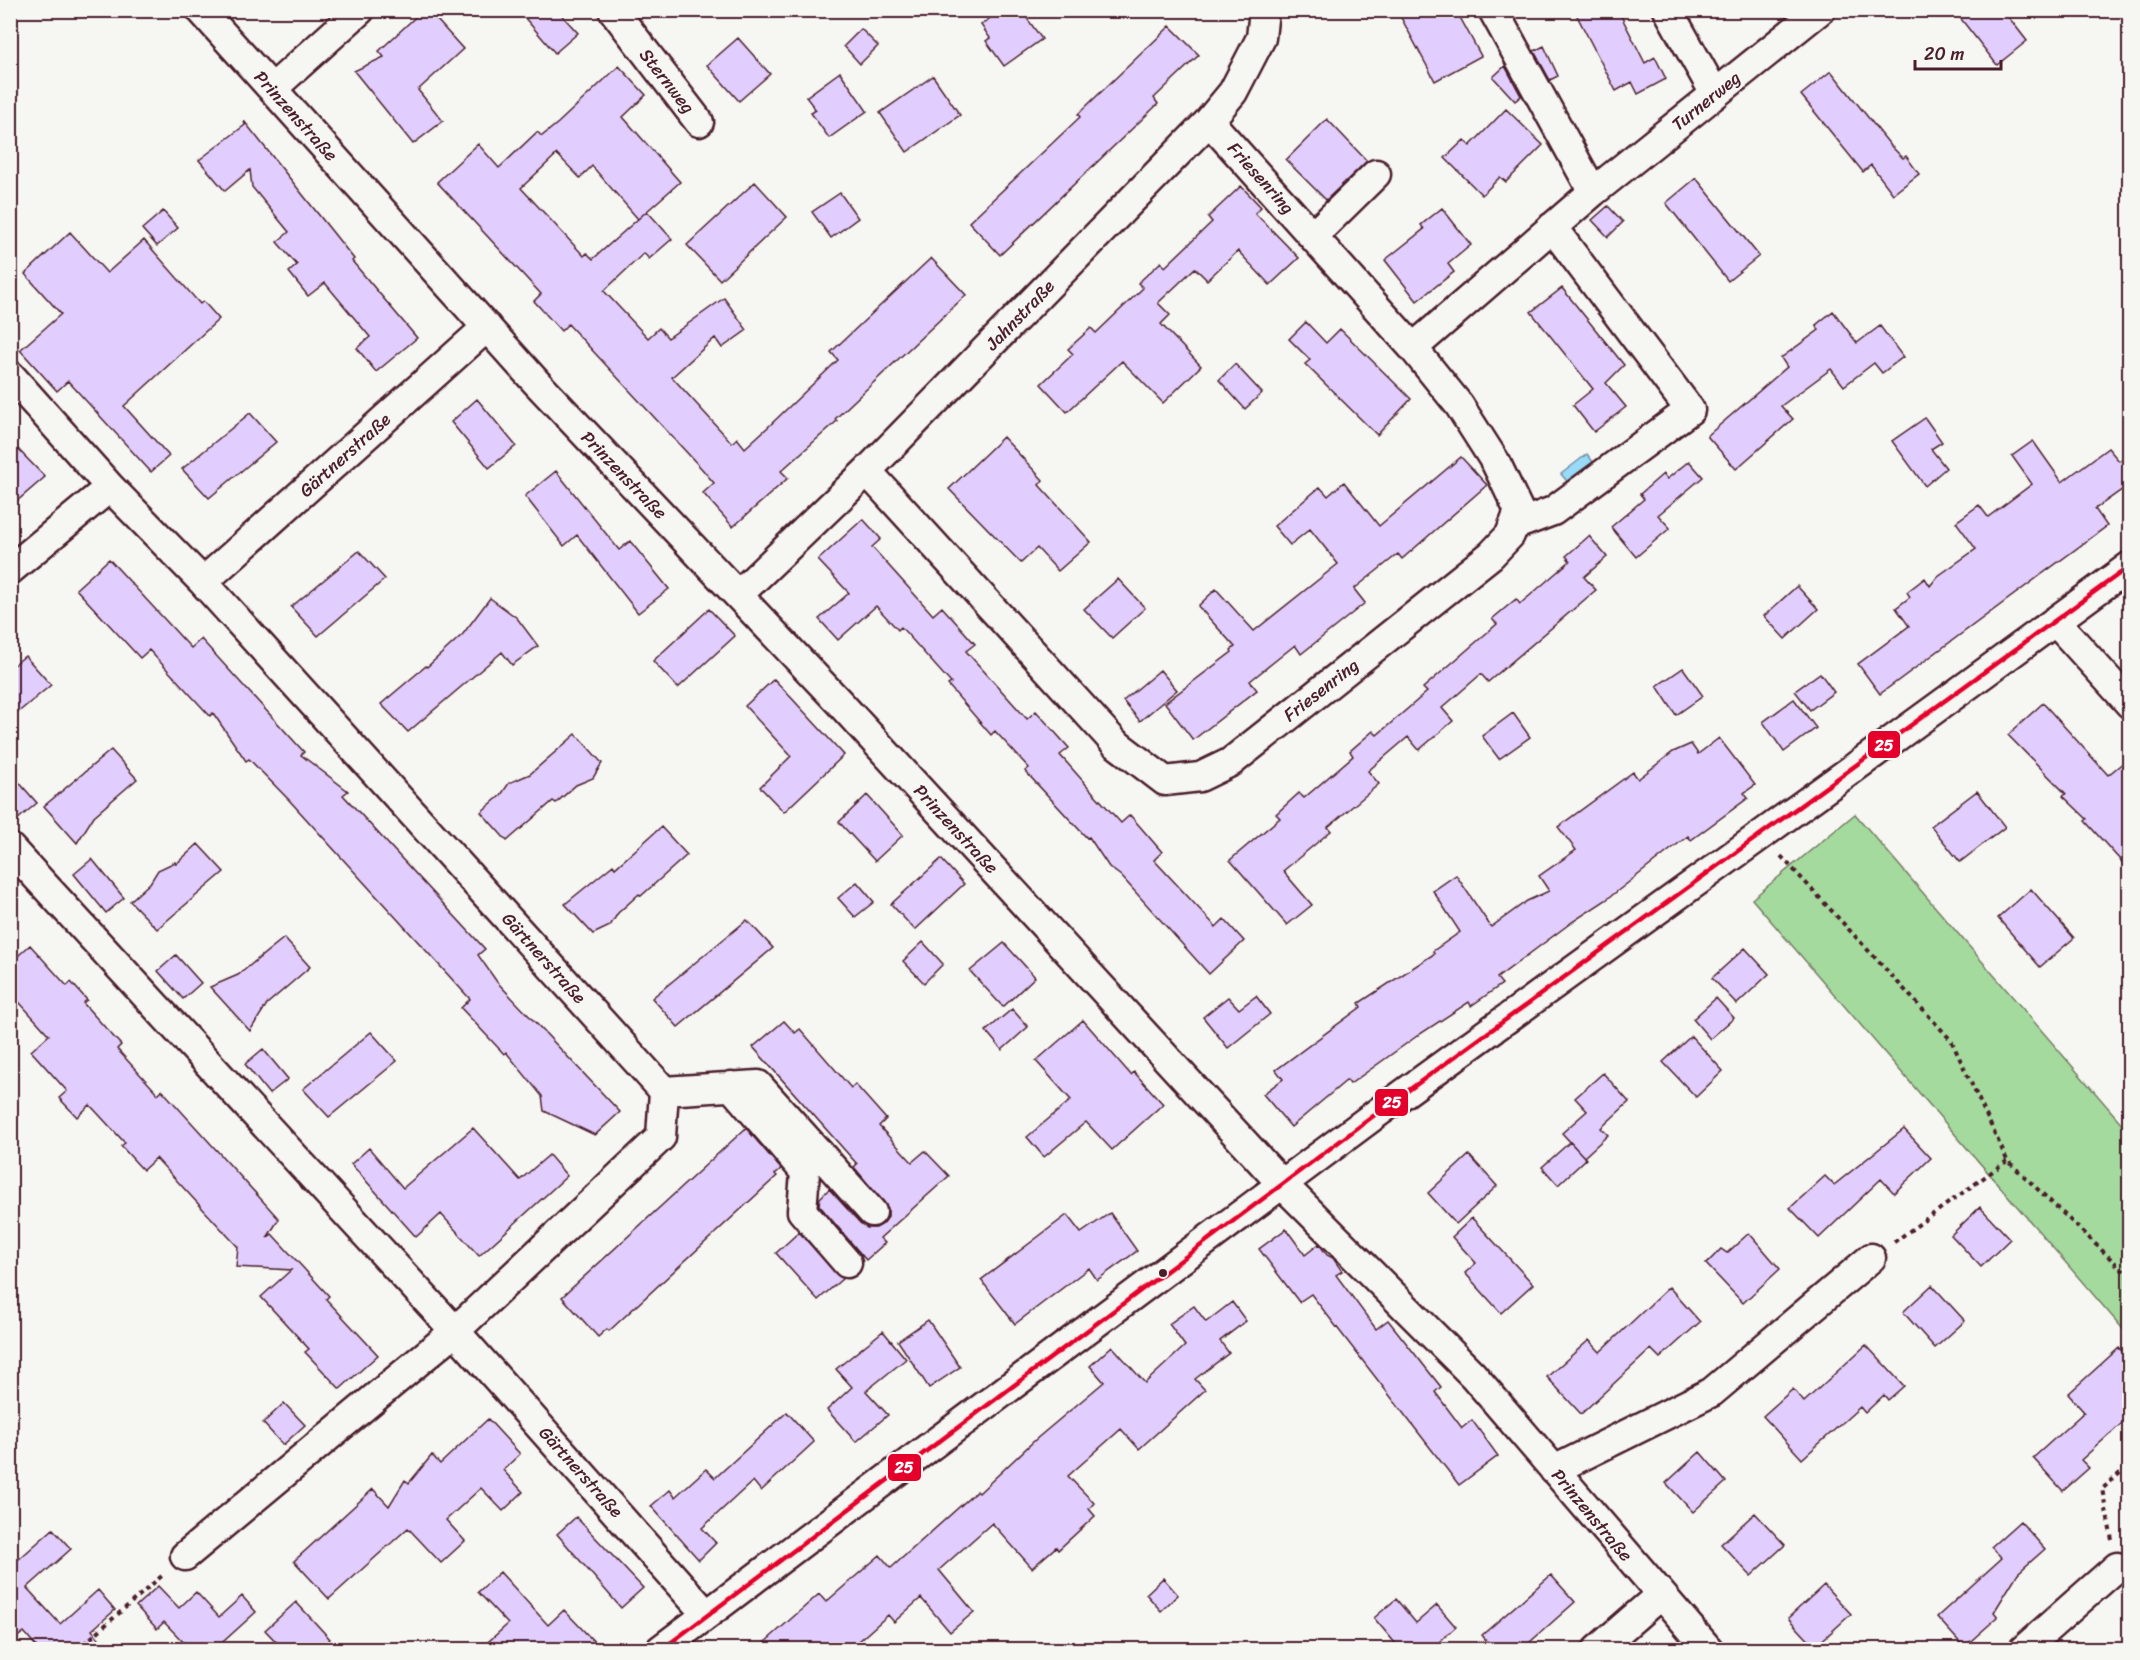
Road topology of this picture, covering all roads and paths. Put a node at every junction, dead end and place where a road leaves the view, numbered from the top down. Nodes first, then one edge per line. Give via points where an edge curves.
1 (201, 10) edge
2 (360, 10) edge
3 (613, 10) edge
4 (1264, 10) edge
5 (1493, 10) edge
6 (1668, 10) edge
7 (1820, 10) edge
8 (272, 89) junction
9 (1715, 94) junction
10 (1209, 121) junction
11 (699, 122) dead end
12 (1376, 174) dead end
13 (1593, 192) junction
14 (1552, 227) junction
15 (1313, 236) junction
16 (487, 327) junction
17 (1413, 348) junction
18 (10, 375) edge
19 (867, 471) junction
20 (110, 487) junction
21 (1513, 526) junction
22 (2130, 566) edge
23 (10, 570) edge
24 (203, 582) junction
25 (738, 595) junction
26 (2055, 621) junction
27 (2130, 704) edge
28 (1762, 836) junction
29 (10, 848) edge
30 (731, 1086) junction
31 (664, 1091) junction
32 (2007, 1160) junction
33 (1282, 1184) junction
34 (872, 1212) dead end
35 (1871, 1258) joint
36 (847, 1263) dead end
37 (2130, 1277) edge
38 (455, 1331) junction
39 (2130, 1464) edge
40 (1554, 1470) junction
41 (185, 1556) joint
42 (2117, 1567) joint
43 (1660, 1595) junction
44 (706, 1614) junction
45 (77, 1650) edge
46 (660, 1650) edge
47 (1597, 1650) edge
48 (1709, 1650) edge
49 (2023, 1650) edge

1 - 8 street, Prinzenstraße
2 - 8 street
3 - 11 street, Sternweg
4 - 10 street, Jahnstraße via 1261,38 1233,92
5 - 13 street
6 - 9 street
7 - 9 street, Turnerweg
8 - 16 street, Prinzenstraße
9 - 13 street, Turnerweg
10 - 15 street, Friesenring
10 - 19 street, Jahnstraße
12 - 15 street
13 - 14 street, Turnerweg
14 - 17 street, Turnerweg
14 - 21 street via 1690,410 1553,511
15 - 17 street, Friesenring
16 - 24 street, Gärtnerstraße
16 - 25 street, Prinzenstraße
17 - 21 street, Friesenring via 1459,405 1496,463 1519,511
18 - 20 street, Gärtnerstraße
19 - 21 street, Friesenring via 1115,743 1165,781 1200,777 1231,762 1491,555 1510,535
19 - 25 street, Jahnstraße
20 - 23 street
20 - 24 street, Gärtnerstraße
22 - 26 street
24 - 31 street, Gärtnerstraße
25 - 33 street, Prinzenstraße
26 - 27 street
26 - 28 street
28 - 32 path via 1951,1040
28 - 33 street
29 - 38 street, Gärtnerstraße
30 - 31 street
30 - 34 street via 758,1085
30 - 36 street via 805,1172 802,1211
31 - 38 street via 661,1137
32 - 35 path
32 - 37 path
33 - 40 street, Prinzenstraße via 1473,1376
33 - 44 street
35 - 40 street via 1712,1392
38 - 41 street
38 - 44 street, Gärtnerstraße
39 - 42 path via 2102,1489
40 - 43 street, Prinzenstraße
41 - 45 path
42 - 49 street
43 - 47 street
43 - 48 street, Prinzenstraße
44 - 46 street

